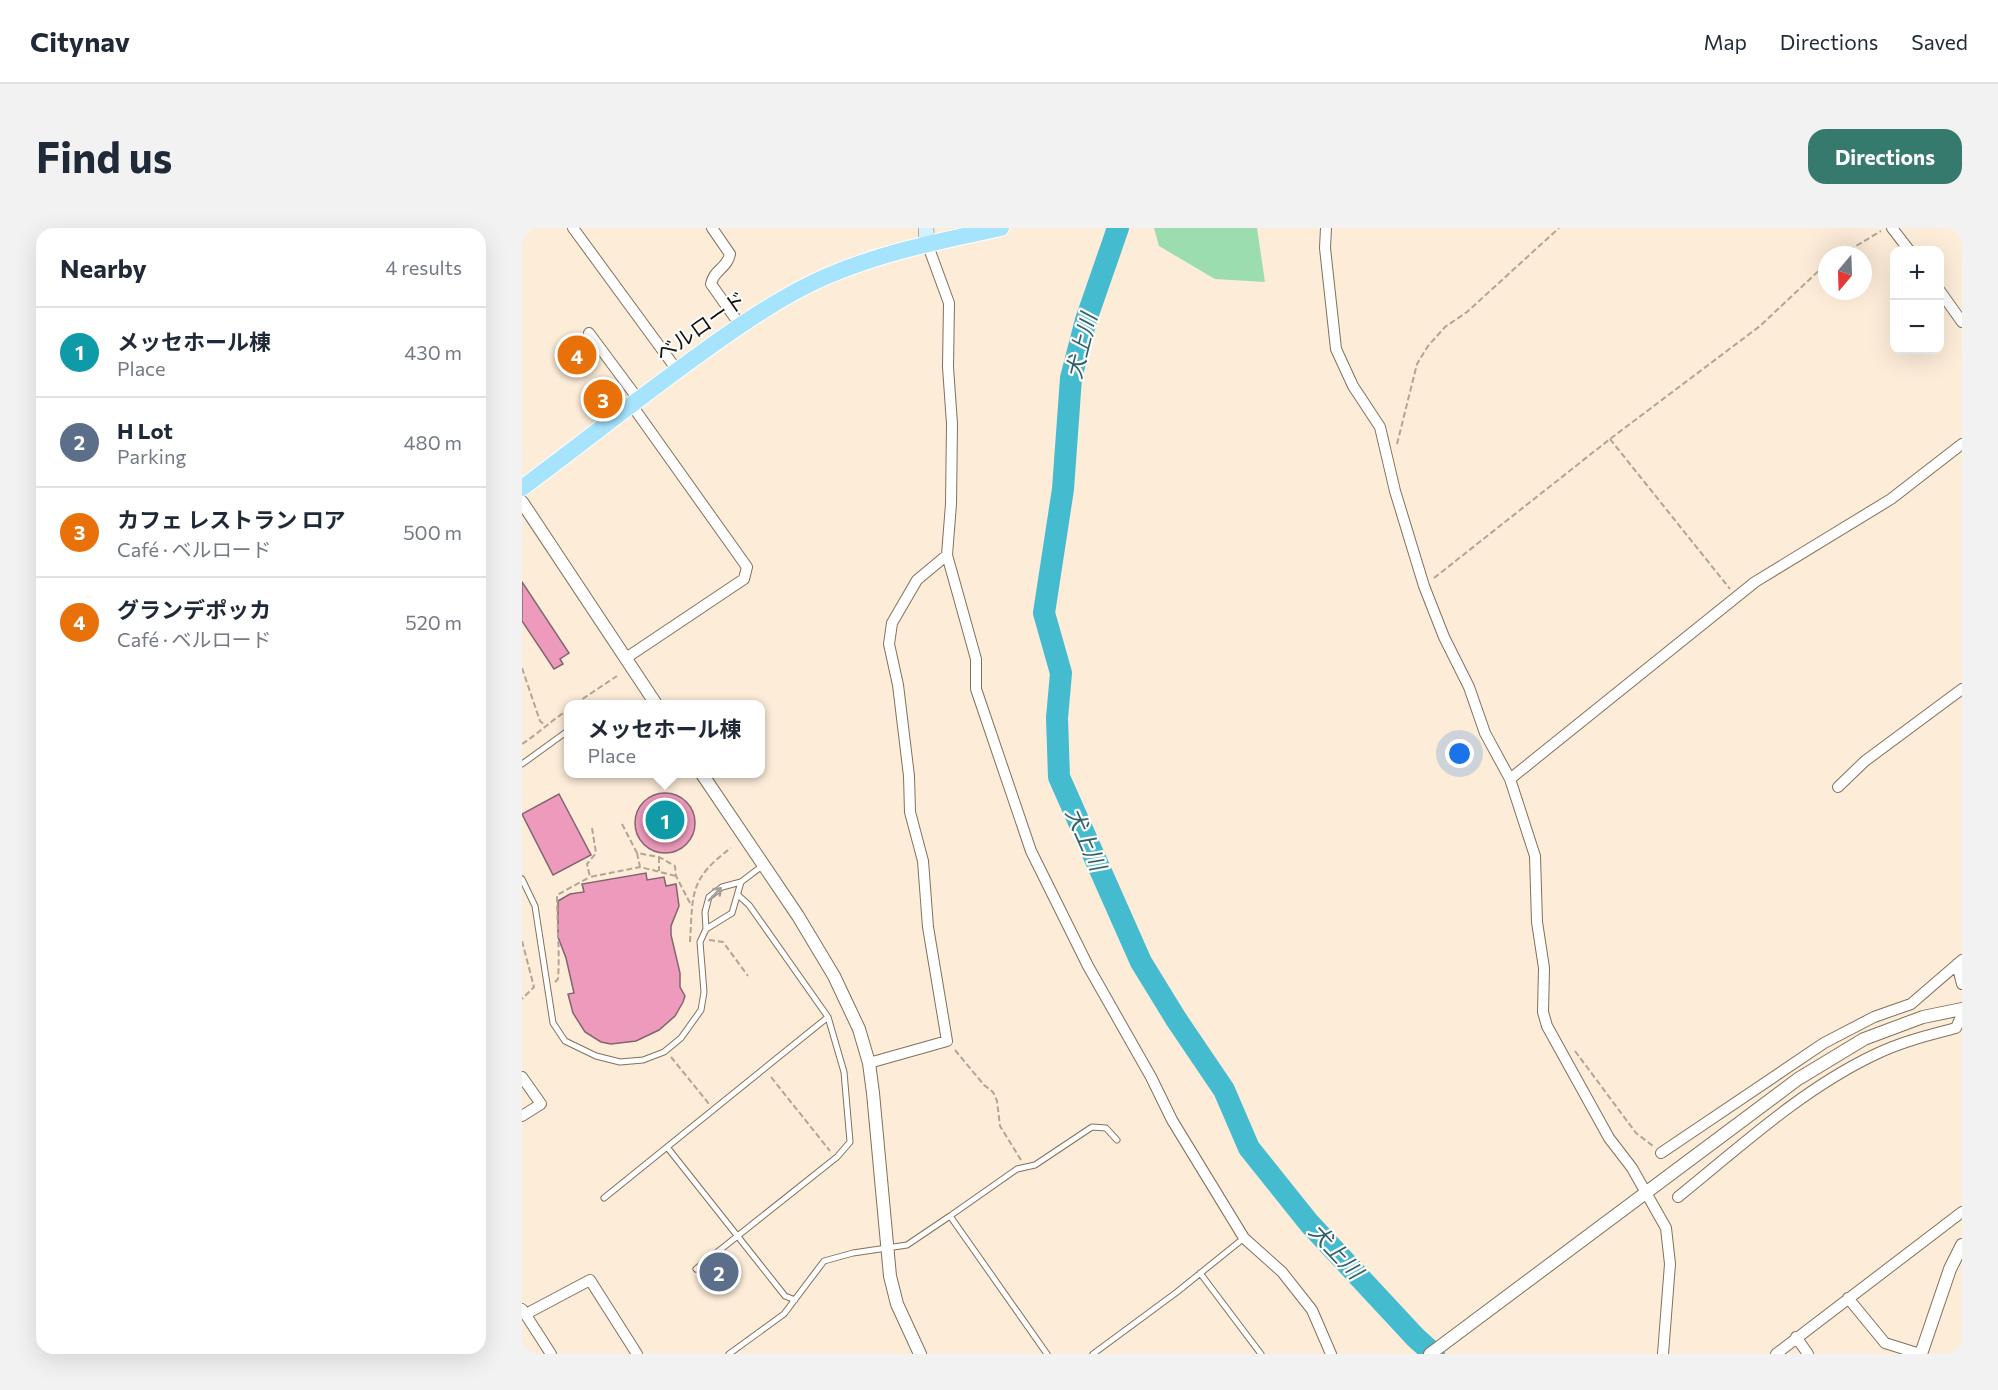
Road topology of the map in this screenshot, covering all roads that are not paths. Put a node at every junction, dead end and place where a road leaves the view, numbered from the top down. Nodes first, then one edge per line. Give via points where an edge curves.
1 (573, 228) edge
2 (712, 228) edge
3 (1001, 228) edge
4 (1326, 228) edge
5 (1893, 228) edge
6 (927, 235) edge
7 (1906, 246) edge
8 (1944, 296) edge
9 (1962, 321) edge
10 (740, 326) junction
11 (589, 333) dead end
12 (678, 370) junction
13 (635, 402) junction
14 (1962, 444) edge
15 (522, 488) edge
16 (522, 502) edge
17 (947, 555) junction
18 (626, 658) junction
19 (1962, 689) edge
20 (653, 700) edge
21 (564, 734) edge
22 (522, 764) edge
23 (705, 778) edge
24 (1510, 779) junction
25 (1838, 787) dead end
26 (762, 866) junction
27 (522, 879) edge
28 (741, 882) junction
29 (738, 895) junction
30 (706, 929) junction
31 (1959, 962) edge
32 (1962, 984) edge
33 (1962, 1009) edge
34 (1962, 1014) edge
35 (828, 1017) junction
36 (868, 1063) junction
37 (522, 1077) edge
38 (522, 1116) edge
39 (1117, 1140) dead end
40 (667, 1147) junction
41 (1661, 1153) road end
42 (1647, 1192) junction
43 (1678, 1197) dead end
44 (604, 1198) dead end
45 (1962, 1212) edge
46 (950, 1216) junction
47 (736, 1236) junction
48 (1244, 1238) junction
49 (1962, 1245) edge
50 (886, 1247) junction
51 (696, 1269) dead end
52 (1200, 1273) junction
53 (1848, 1298) junction
54 (795, 1300) junction
55 (527, 1315) edge
56 (522, 1330) edge
57 (1796, 1337) junction
58 (551, 1354) edge
59 (637, 1354) edge
60 (729, 1354) edge
61 (920, 1354) edge
62 (1047, 1354) edge
63 (1093, 1354) edge
64 (1261, 1354) edge
65 (1331, 1354) edge
66 (1430, 1354) edge
67 (1663, 1354) edge
68 (1776, 1354) edge
69 (1808, 1354) edge
70 (1921, 1354) edge

1 - 12 street
2 - 10 street via 730,254 728,263 713,275 711,284
3 - 6 main road, ベルロード via 946,240
4 - 24 street via 1336,349 1353,386 1380,427 1424,586 1485,733
5 - 7 street
6 - 10 main road, ベルロード via 825,277
6 - 17 street via 930,256 949,303 952,424
8 - 9 street
10 - 12 main road, ベルロード
11 - 13 street
12 - 13 main road, ベルロード
13 - 15 main road, ベルロード
13 - 18 street via 747,567 744,579
14 - 24 street via 1891,498 1755,582
16 - 18 street
17 - 36 street via 917,580 892,623 889,644 898,685 910,812 923,861 928,927 947,1041
17 - 48 street via 976,658 976,689 1031,851 1172,1120
18 - 20 street
19 - 25 street via 1865,761
21 - 22 lane
23 - 26 street
24 - 42 street via 1535,856 1547,1026 1609,1138
26 - 28 lane
26 - 36 street via 834,976 859,1029
27 - 30 lane via 535,906 553,1023 566,1041 596,1056 620,1062 643,1060 681,1038 701,1010 704,992 700,942
28 - 29 lane
30 -> 28 lane via 709,897 722,887
29 - 30 lane via 732,913
29 - 35 lane
31 - 32 street
31 - 41 street via 1911,1004 1874,1017 1824,1043
33 - 42 street via 1923,1017 1863,1039 1798,1079
34 - 43 street via 1956,1028 1875,1054 1831,1078
35 - 40 lane
35 - 47 lane via 844,1072 849,1142 837,1157
36 - 50 street
37 - 38 street via 541,1104
39 - 46 lane via 1106,1128 1092,1127 1035,1166 1017,1169
40 - 44 lane
40 - 47 lane
42 - 66 street
42 - 67 street via 1666,1228 1670,1264
45 - 53 street
46 - 50 lane via 907,1245
46 - 62 lane
47 - 51 lane
47 - 54 lane via 784,1296
48 - 52 lane
48 - 65 street via 1282,1272 1312,1310
49 - 70 street
50 - 54 lane via 824,1261
50 - 61 street via 897,1304
52 - 63 lane
52 - 64 lane
53 - 57 street
53 - 70 street via 1885,1343
54 - 60 lane via 784,1314
55 - 56 street
55 - 58 street
55 - 59 street via 590,1280
57 - 68 street
57 - 69 street

